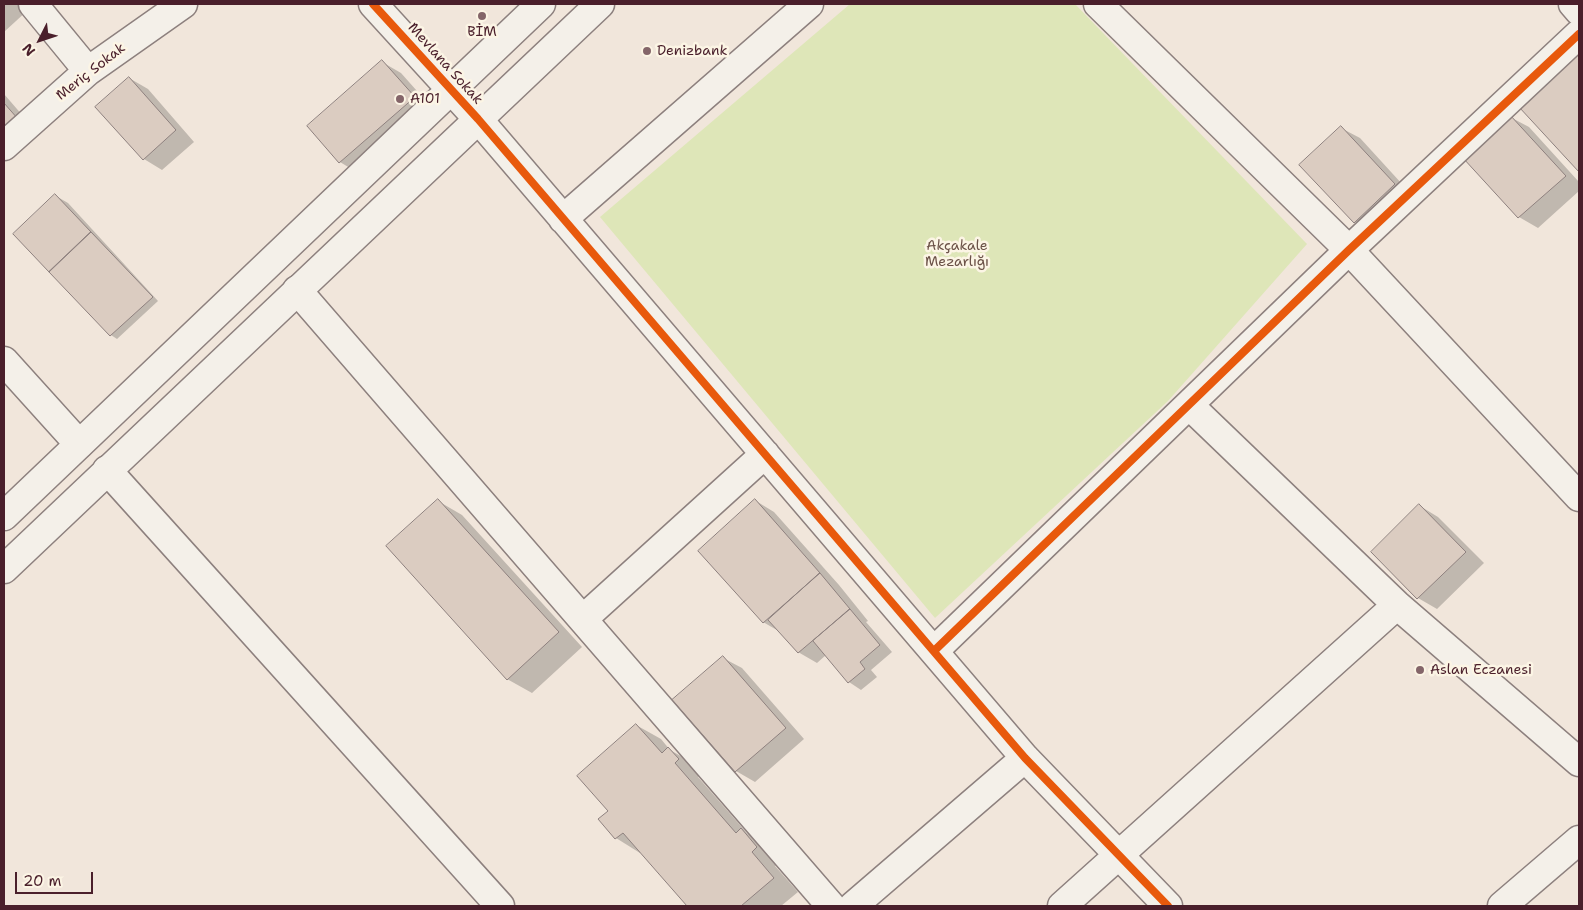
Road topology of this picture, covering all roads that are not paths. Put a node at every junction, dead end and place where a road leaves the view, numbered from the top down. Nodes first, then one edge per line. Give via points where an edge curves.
1 (33, 4) edge
2 (183, 4) edge
3 (373, 4) edge
4 (541, 4) edge
5 (600, 4) edge
6 (809, 4) edge
7 (1098, 4) edge
8 (1573, 4) edge
9 (1579, 11) edge
10 (1579, 34) edge
11 (88, 71) junction
12 (451, 89) junction
13 (478, 119) junction
14 (4, 146) edge
15 (563, 219) junction
16 (1349, 250) junction
17 (297, 290) junction
18 (4, 361) edge
19 (1190, 406) junction
20 (79, 444) junction
21 (765, 454) junction
22 (107, 470) junction
23 (1579, 497) edge
24 (4, 516) edge
25 (4, 569) edge
26 (1397, 605) junction
27 (583, 619) junction
28 (934, 651) junction
29 (1025, 758) junction
30 (1579, 762) edge
31 (1579, 840) edge
32 (1118, 855) junction
33 (500, 906) edge
34 (831, 906) edge
35 (853, 906) edge
36 (1062, 906) edge
37 (1168, 906) edge
38 (1502, 906) edge

1 - 11 street
2 - 11 street, Meriç Sokak
3 - 12 street, Mevlana Sokak
4 - 12 street
5 - 13 street
6 - 15 street
7 - 16 street
8 - 9 street
10 - 16 street
11 - 14 street, Meriç Sokak
12 - 13 street, Mevlana Sokak
12 - 20 street
13 - 15 street, Mevlana Sokak
13 - 17 street
15 - 21 street, Mevlana Sokak
16 - 19 street
16 - 23 street
17 - 22 street
17 - 27 street
18 - 20 street
19 - 26 street
19 - 28 street
20 - 24 street
21 - 27 street
21 - 28 street, Mevlana Sokak
22 - 25 street
22 - 33 street
26 - 30 street
26 - 32 street
27 - 34 street
28 - 29 street, Mevlana Sokak
29 - 32 street, Mevlana Sokak
29 - 35 street
31 - 38 street
32 - 36 street
32 - 37 street, Mevlana Sokak

